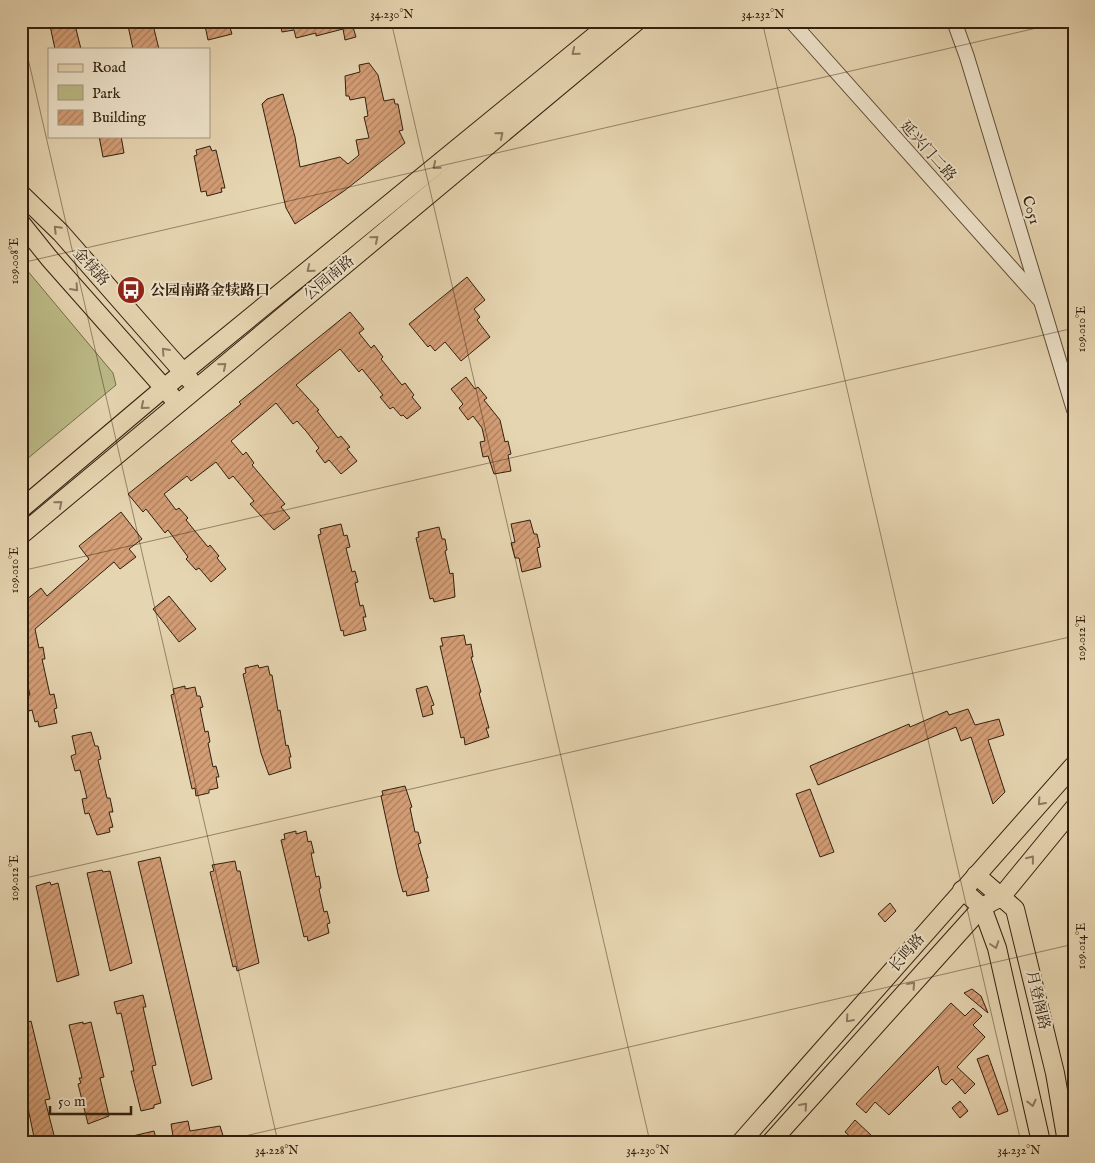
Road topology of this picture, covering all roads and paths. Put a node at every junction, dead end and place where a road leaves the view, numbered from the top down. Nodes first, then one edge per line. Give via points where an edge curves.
1 (612, 21) edge
2 (637, 21) edge
3 (791, 21) edge
4 (954, 21) edge
5 (21, 194) edge
6 (21, 223) edge
7 (1041, 302) junction
8 (184, 372) junction
9 (164, 388) junction
10 (196, 388) junction
11 (178, 403) junction
12 (1074, 410) edge
13 (21, 509) edge
14 (21, 535) edge
15 (1074, 765) edge
16 (1074, 808) edge
17 (976, 875) junction
18 (962, 890) junction
19 (1000, 897) junction
20 (982, 907) junction
21 (741, 1142) edge
22 (771, 1142) edge
23 (1041, 1142) edge
24 (1067, 1142) edge

1 -> 8 main road, 公园南路
10 -> 2 main road, 公园南路
3 - 7 street, 延兴门二路
4 - 7 street, C051
8 -> 5 main road, 金犊路 via 61,233
6 -> 9 main road, 金犊路
7 - 12 street, C051
8 - 9 main road, 公园南路
8 - 10 main road, 金犊路
9 - 11 main road, 金犊路
9 -> 13 main road, 公园南路
10 - 11 main road, 公园南路
14 -> 11 main road, 公园南路
15 -> 17 main road, 长鸣路
19 -> 16 main road, 长鸣路
17 - 18 main road, 长鸣路
17 - 19 main road, 月登阁路
18 - 20 main road, 月登阁路
18 -> 21 main road, 长鸣路
19 - 20 main road, 长鸣路
19 - 24 main road, 月登阁路 via 1015,909 1022,932 1055,1073
22 -> 20 main road, 长鸣路
20 -> 23 main road, 月登阁路 via 997,948

